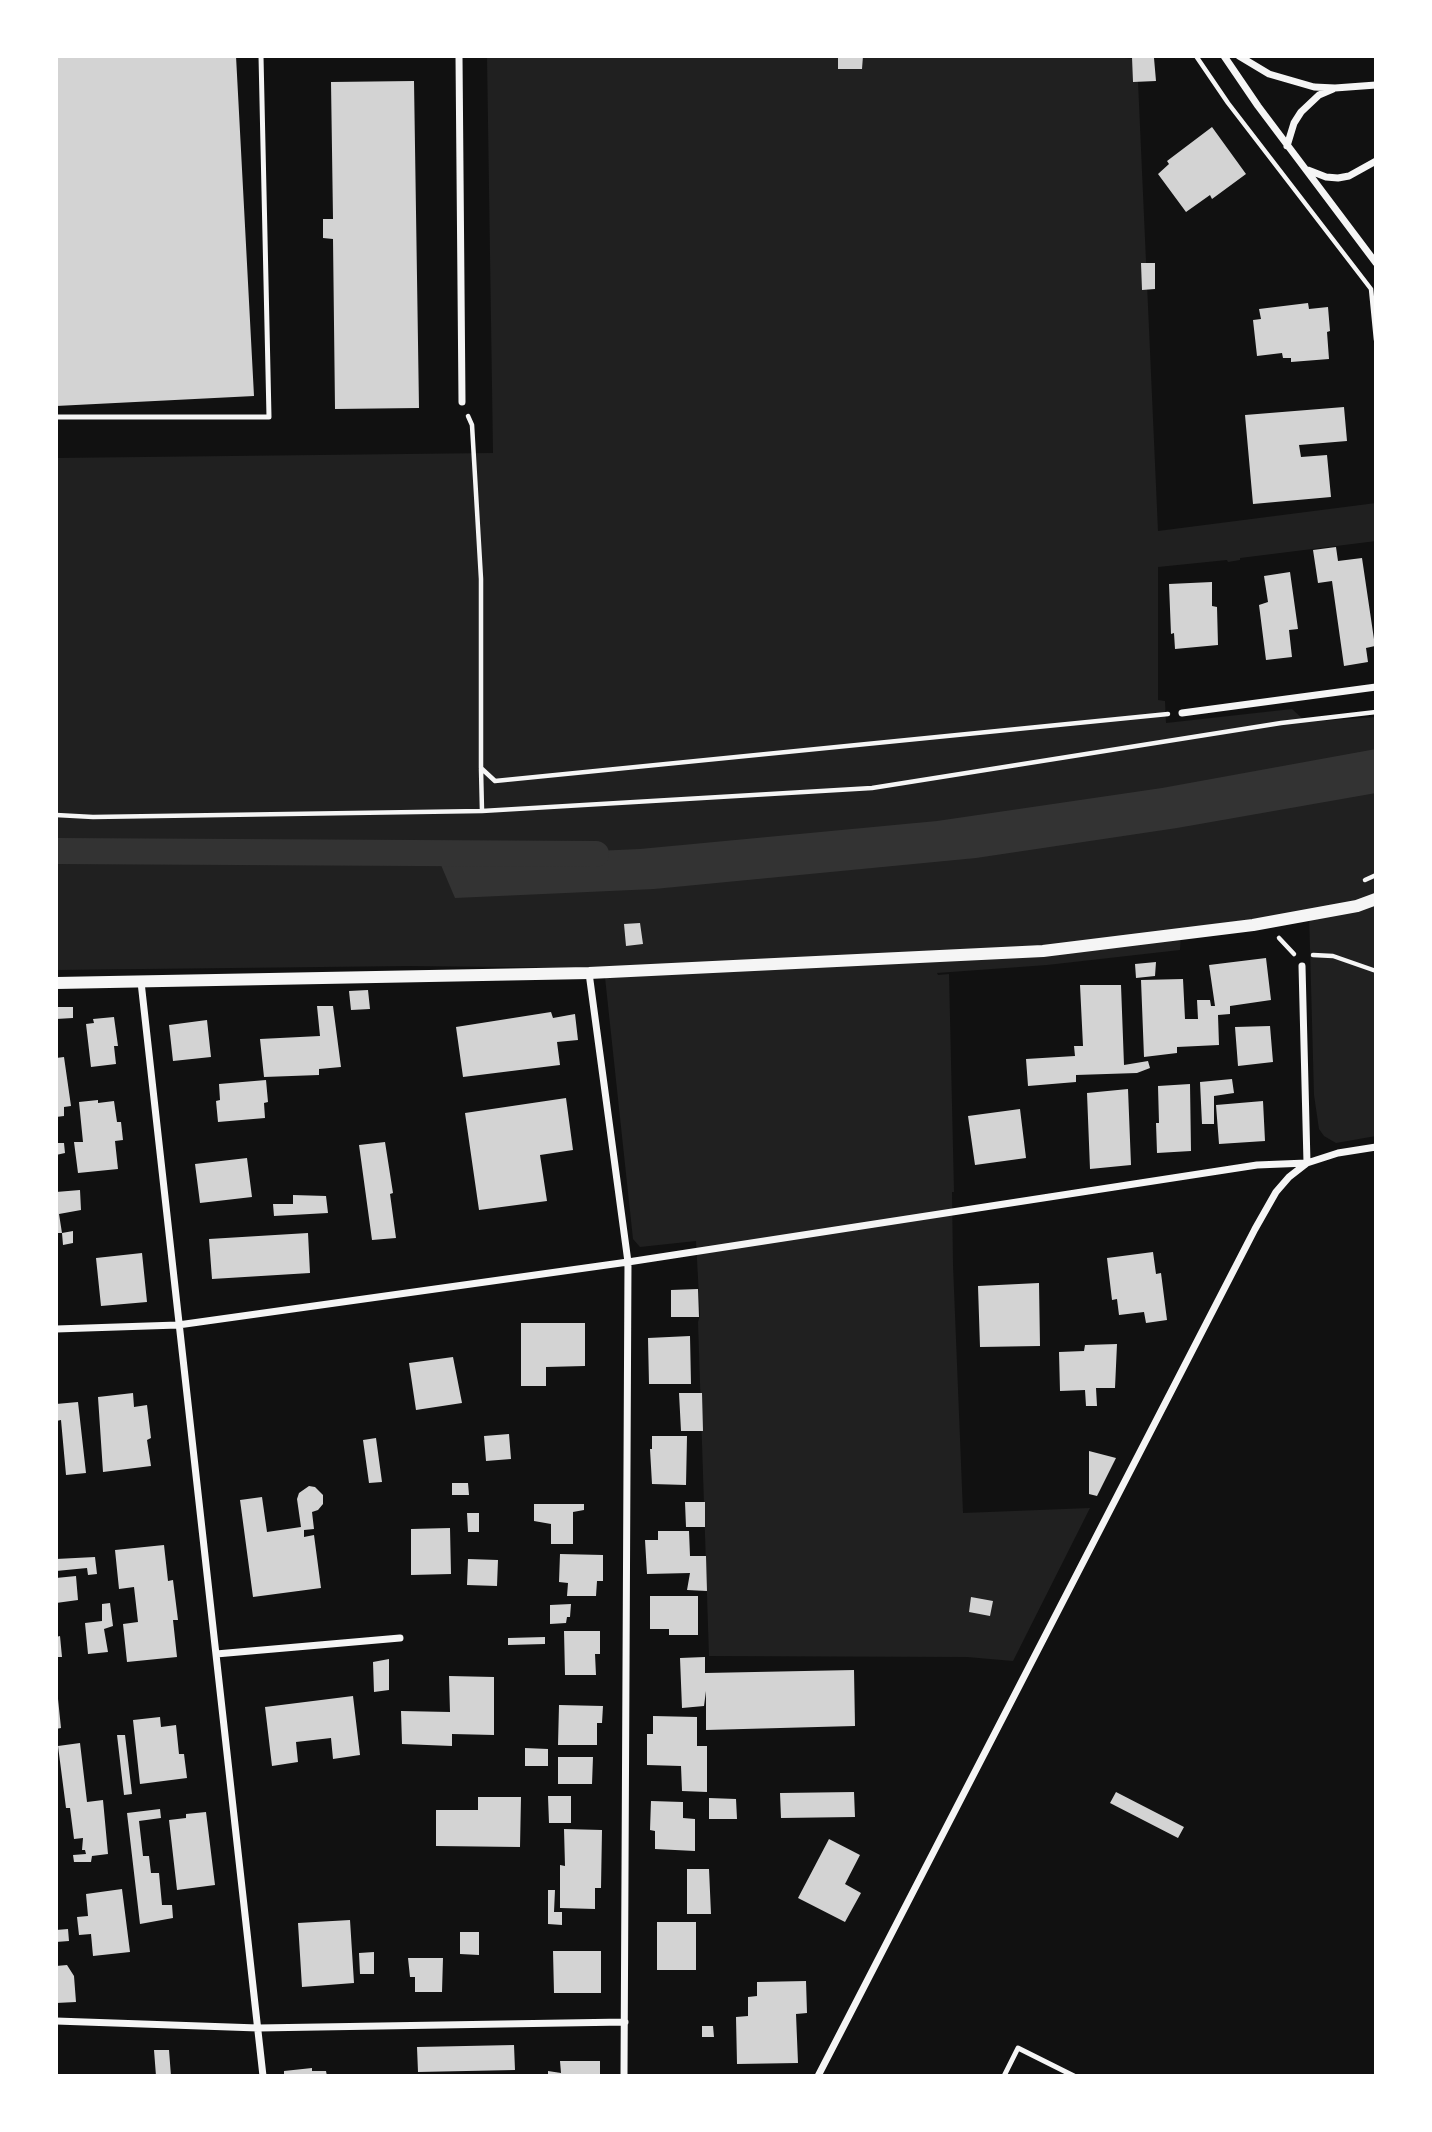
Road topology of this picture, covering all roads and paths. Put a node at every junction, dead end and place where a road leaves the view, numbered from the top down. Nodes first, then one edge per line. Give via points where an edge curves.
1 (261, 56) edge
2 (459, 56) edge
3 (1196, 56) edge
4 (1224, 56) edge
5 (1239, 56) edge
6 (1376, 85) edge
7 (1335, 88) junction
8 (1287, 146) junction
9 (1376, 161) edge
10 (1304, 168) junction
11 (1376, 263) edge
12 (1376, 340) edge
13 (462, 402) joint
14 (56, 417) edge
15 (1376, 687) edge
16 (1376, 712) edge
17 (1182, 713) joint
18 (481, 768) junction
19 (482, 811) junction
20 (56, 815) edge
21 (1376, 898) edge
22 (1357, 906) junction
23 (1376, 909) edge
24 (1302, 966) dead end
25 (589, 973) junction
26 (141, 982) junction
27 (56, 983) edge
28 (1376, 1147) edge
29 (1307, 1163) junction
30 (628, 1262) junction
31 (178, 1325) junction
32 (56, 1329) edge
33 (400, 1639) dead end
34 (216, 1654) junction
35 (56, 2021) edge
36 (625, 2022) junction
37 (258, 2028) junction
38 (263, 2076) edge
39 (624, 2076) edge
40 (818, 2076) edge
41 (1004, 2076) edge
42 (1074, 2076) edge

1 - 14 lane via 269,417
2 - 13 street
3 - 12 path via 1371,289
4 - 8 street
5 - 7 street via 1291,82
6 - 7 street
7 - 8 street via 1319,95 1301,112
8 - 10 street
9 - 10 street via 1338,178
10 - 11 street
13 - 18 path via 472,425 481,579
15 - 17 street
16 - 19 path via 872,788
17 - 18 path via 495,781
18 - 19 path
19 - 20 path
21 - 22 street
22 - 23 street
22 - 25 street via 1253,925 1044,951
24 - 29 street
25 - 26 street
25 - 30 street
26 - 27 street
26 - 31 street
28 - 29 street
29 - 30 street via 1257,1165
29 - 40 street via 1276,1192 1255,1229
30 - 31 street
30 - 36 street
31 - 32 street
31 - 34 street
33 - 34 street
34 - 37 street
35 - 37 street
36 - 37 street
36 - 39 street
37 - 38 street
41 - 42 lane via 1018,2048

